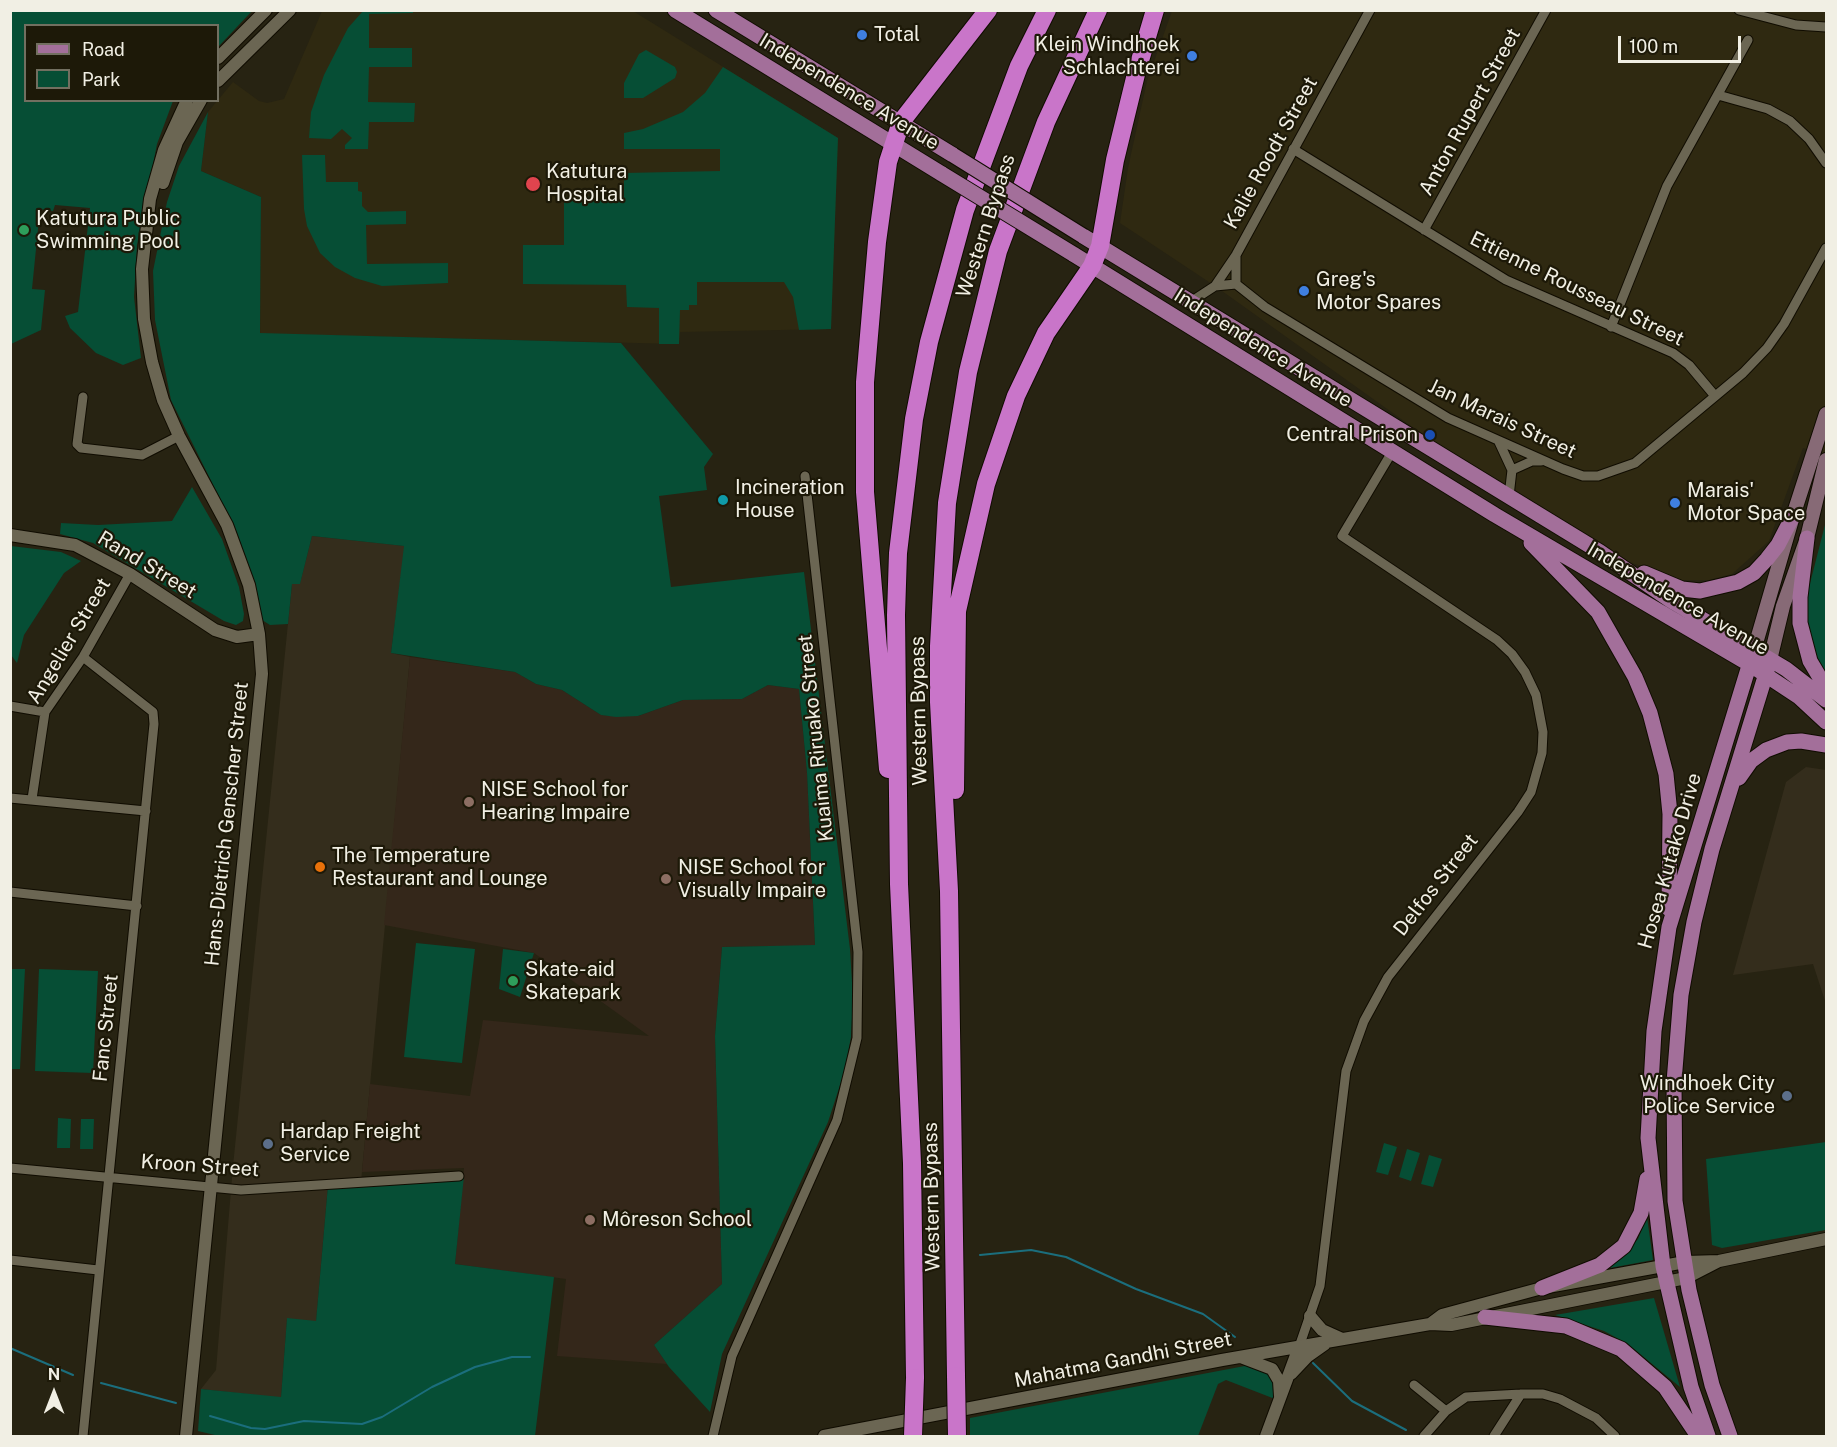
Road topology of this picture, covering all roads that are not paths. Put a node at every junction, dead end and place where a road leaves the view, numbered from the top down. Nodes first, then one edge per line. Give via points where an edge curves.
1 (266, 10) edge
2 (290, 10) edge
3 (675, 10) edge
4 (716, 10) edge
5 (988, 10) edge
6 (1047, 10) edge
7 (1098, 10) edge
8 (1155, 10) edge
9 (1370, 10) edge
10 (1546, 10) edge
11 (1739, 10) edge
12 (1827, 27) edge
13 (1748, 40) dead end
14 (219, 57) edge
15 (219, 80) edge
16 (1718, 95) junction
17 (186, 102) edge
18 (200, 102) edge
19 (901, 122) junction
20 (893, 144) junction
21 (1293, 149) junction
22 (1827, 164) edge
23 (1424, 230) junction
24 (144, 236) junction
25 (1100, 246) junction
26 (1827, 248) edge
27 (1236, 255) junction
28 (1092, 266) junction
29 (1236, 284) junction
30 (1215, 286) junction
31 (1192, 301) junction
32 (1611, 327) junction
33 (1715, 396) junction
34 (83, 397) dead end
35 (1827, 414) edge
36 (179, 436) junction
37 (1499, 442) junction
38 (1392, 452) junction
39 (1827, 460) edge
40 (1544, 461) junction
41 (1512, 470) junction
42 (805, 476) dead end
43 (1509, 496) junction
44 (1495, 515) junction
45 (1793, 516) junction
46 (10, 535) edge
47 (1807, 538) junction
48 (1600, 552) junction
49 (130, 574) junction
50 (260, 634) junction
51 (83, 657) junction
52 (1752, 657) junction
53 (1768, 667) junction
54 (1827, 688) edge
55 (1827, 700) edge
56 (10, 706) edge
57 (45, 712) junction
58 (1827, 722) edge
59 (1827, 746) edge
60 (1730, 790) junction
61 (10, 798) edge
62 (32, 799) junction
63 (146, 811) junction
64 (899, 884) junction
65 (949, 891) junction
66 (10, 892) edge
67 (137, 906) junction
68 (1669, 927) junction
69 (1648, 1138) junction
70 (10, 1168) edge
71 (459, 1176) dead end
72 (109, 1177) junction
73 (211, 1187) junction
74 (1827, 1239) edge
75 (10, 1260) edge
76 (1663, 1266) junction
77 (98, 1270) junction
78 (1686, 1270) junction
79 (1666, 1282) junction
80 (1542, 1288) junction
81 (1310, 1316) junction
82 (1485, 1317) junction
83 (1430, 1324) junction
84 (1342, 1339) junction
85 (1329, 1341) junction
86 (1299, 1347) junction
87 (1238, 1357) junction
88 (1289, 1376) junction
89 (1414, 1385) dead end
90 (1521, 1394) junction
91 (1280, 1398) junction
92 (1446, 1411) junction
93 (1267, 1436) edge
94 (83, 1437) edge
95 (186, 1437) edge
96 (713, 1437) edge
97 (824, 1437) edge
98 (913, 1437) edge
99 (957, 1437) edge
100 (1424, 1437) edge
101 (1494, 1437) edge
102 (1615, 1437) edge
103 (1698, 1437) edge
104 (1707, 1437) edge
105 (1730, 1437) edge

1 - 14 street
2 - 15 street
3 - 20 main road, Independence Avenue
4 - 19 main road, Independence Avenue
5 - 19 highway
6 - 64 highway, Western Bypass via 1015,77 965,210 929,342 914,419 898,553 896,615
7 - 65 highway, Western Bypass via 1030,161 998,251 968,372 947,502 939,646
8 - 25 highway via 1115,160
9 - 21 street, Kalie Roodt Street
10 - 23 street, Anton Rupert Street
11 - 12 street via 1796,25
13 - 16 street
16 - 22 street via 1768,109 1790,121
16 - 32 street via 1667,186
17 - 24 street, Hans-Dietrich Genscher Street via 164,150
18 - 24 street, Hans-Dietrich Genscher Street via 177,142
19 - 20 highway
19 - 25 main road, Independence Avenue, bridge
20 - 28 main road, Independence Avenue, bridge
20 - 64 highway via 875,253 864,428 870,556
21 - 23 street, Ettienne Rousseau Street
21 - 27 street, Kalie Roodt Street
23 - 32 street, Ettienne Rousseau Street via 1506,280
24 - 36 street, Hans-Dietrich Genscher Street via 141,286 148,343 157,381
25 - 28 highway
25 - 31 main road, Independence Avenue
26 - 33 street, Jan Marais Street via 1767,348
27 - 29 street
27 - 30 street, Kalie Roodt Street
28 - 38 main road, Independence Avenue
28 - 65 highway via 1046,333 1016,396 986,484 957,611 955,864
29 - 30 street
29 - 37 street, Jan Marais Street via 1265,307 1414,398
30 - 31 street, Kalie Roodt Street
31 - 43 main road, Independence Avenue
32 - 33 street, Ettienne Rousseau Street via 1673,353 1689,365
33 - 40 street, Jan Marais Street via 1624,469 1583,476
34 - 36 street via 78,444 81,448 142,455
35 - 45 main road, Hosea Kutako Drive
36 - 50 street, Hans-Dietrich Genscher Street via 230,533 249,585
37 - 40 street, Jan Marais Street
37 - 41 street
38 - 44 main road, Independence Avenue
38 - 81 street, Delfos Street via 1342,536 1512,654 1526,672 1536,696 1543,732 1542,753 1531,792 1518,812 1388,977 1364,1021 1346,1071 1321,1279
39 - 47 main road, Hosea Kutako Drive
40 - 41 street via 1532,461
41 - 43 street
42 - 96 street, Kuaima Riruako Street via 858,952 857,1038 837,1120 740,1333
43 - 48 main road, Independence Avenue
44 - 52 main road, Independence Avenue
44 - 68 main road via 1537,548 1598,612 1635,676 1666,774 1670,814
45 - 48 main road via 1778,545 1754,573 1719,588 1682,589
45 - 52 main road, Hosea Kutako Drive
46 - 49 street, Rand Street via 75,545
47 - 53 main road, Hosea Kutako Drive via 1783,606
47 - 54 main road via 1800,623 1810,661
48 - 52 main road, Independence Avenue
49 - 50 street, Rand Street via 215,630 237,637
49 - 51 street, Angelier Street
50 - 73 street, Hans-Dietrich Genscher Street via 261,688
51 - 57 street, Angelier Street
51 - 63 street, Fanc Street via 153,712
52 - 53 main road, Independence Avenue
52 - 68 main road, Hosea Kutako Drive
53 - 55 main road, Independence Avenue
53 - 58 main road, Independence Avenue
53 - 60 main road, Hosea Kutako Drive
56 - 57 street
57 - 62 street, Angelier Street
59 - 60 main road via 1794,741 1766,750 1751,761
60 - 78 main road, Hosea Kutako Drive via 1694,922 1676,1038 1672,1140
61 - 62 street
62 - 63 street
63 - 67 street, Fanc Street
64 - 98 highway, Western Bypass, bridge via 914,1233
65 - 99 highway, Western Bypass, bridge
66 - 67 street
67 - 72 street, Fanc Street
68 - 69 main road, Hosea Kutako Drive via 1654,1030
69 - 76 main road, Hosea Kutako Drive
69 - 80 main road via 1647,1185 1641,1213 1624,1246 1600,1265
70 - 72 street, Kroon Street
71 - 73 street, Kroon Street via 263,1190
72 - 73 street, Kroon Street
72 - 77 street, Fanc Street
73 - 95 street, Hans-Dietrich Genscher Street
74 - 78 street
75 - 77 street
76 - 78 street, Mahatma Gandhi Street
76 - 79 main road, Hosea Kutako Drive
76 - 80 street, Mahatma Gandhi Street
77 - 94 street, Fanc Street
78 - 79 street, Mahatma Gandhi Street
78 - 105 main road, Hosea Kutako Drive via 1704,1354
79 - 82 street, Mahatma Gandhi Street
79 - 104 main road, Hosea Kutako Drive
80 - 83 street, Mahatma Gandhi Street via 1442,1315
81 - 84 street via 1322,1330
81 - 86 street, Delfos Street
82 - 83 street, Mahatma Gandhi Street via 1451,1325
82 - 103 main road via 1566,1326 1621,1349 1665,1387
83 - 84 street, Mahatma Gandhi Street
84 - 85 street, Mahatma Gandhi Street
85 - 86 street, Mahatma Gandhi Street
85 - 88 street
86 - 87 street, Mahatma Gandhi Street
86 - 88 street
87 - 91 street via 1272,1369 1279,1381
87 - 97 street, Mahatma Gandhi Street
88 - 91 street
89 - 92 street
90 - 92 street via 1466,1397
90 - 101 street
90 - 102 street via 1560,1399 1596,1418
91 - 93 street
92 - 100 street

